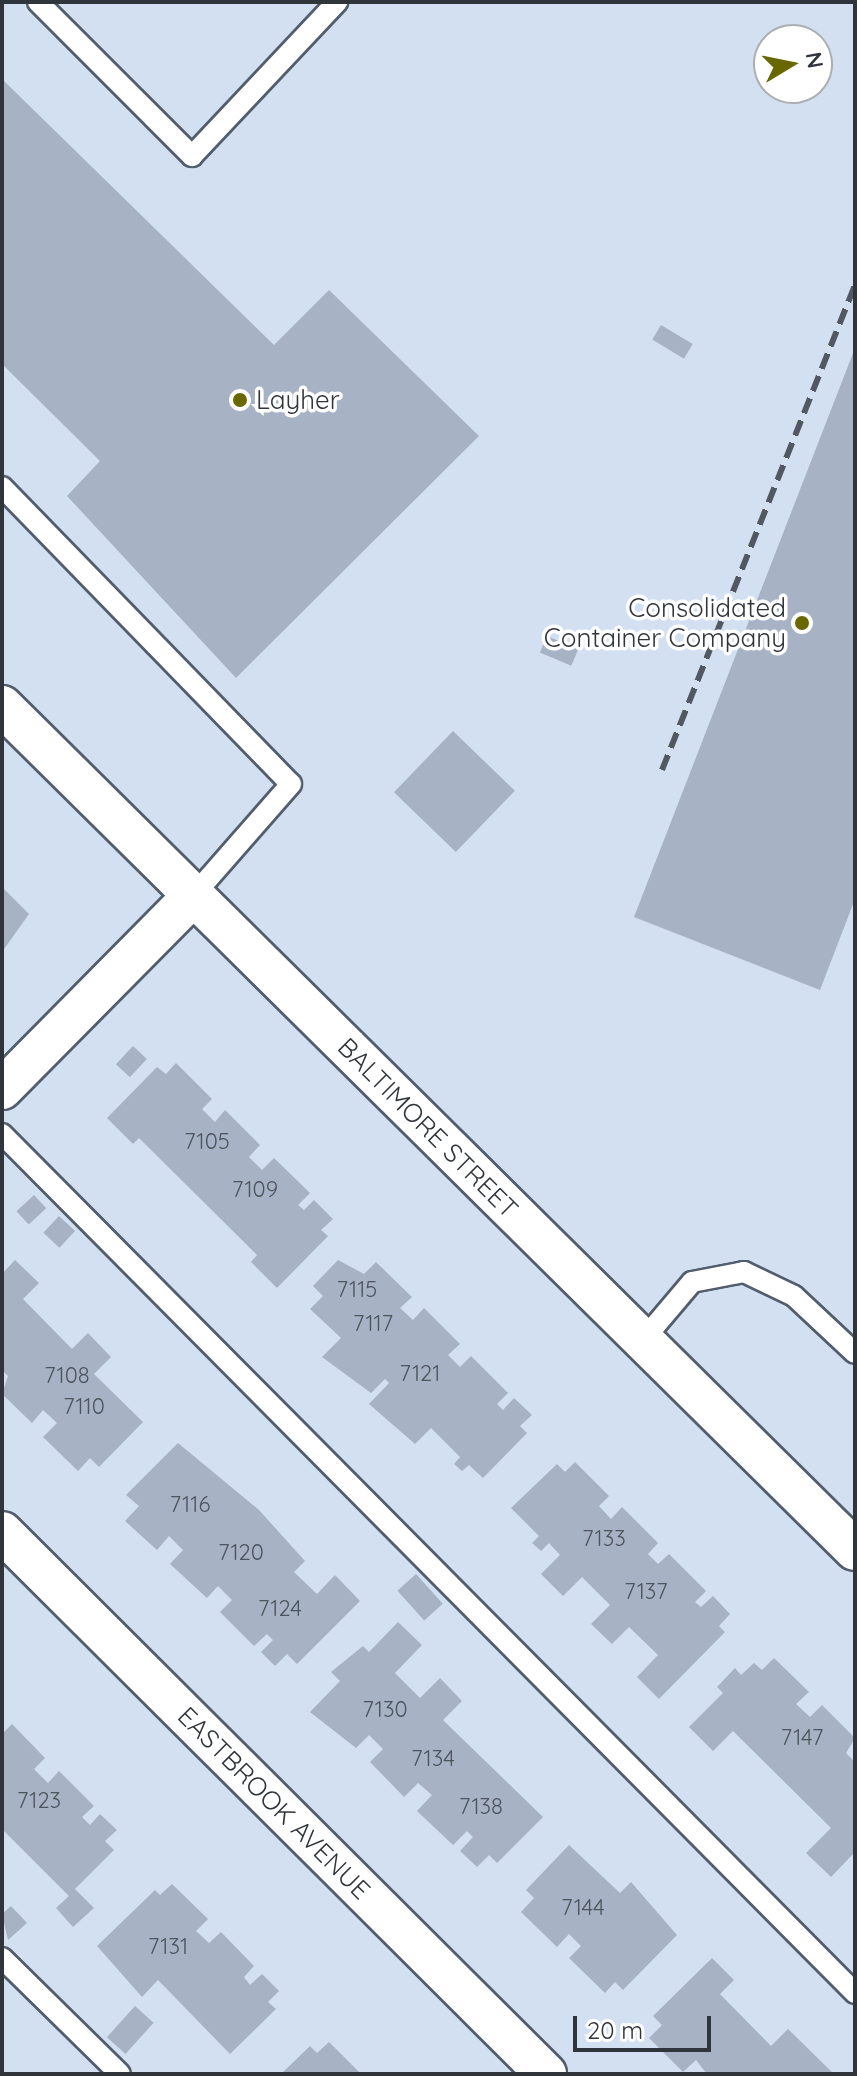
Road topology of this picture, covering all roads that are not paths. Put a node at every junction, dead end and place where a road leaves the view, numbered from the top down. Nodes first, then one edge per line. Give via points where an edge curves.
1 (38, 2) edge
2 (337, 2) edge
3 (2, 487) edge
4 (2, 706) edge
5 (193, 896) junction
6 (2, 1089) edge
7 (2, 1134) edge
8 (643, 1340) junction
9 (853, 1345) edge
10 (2, 1532) edge
11 (855, 1550) edge
12 (2, 1958) edge
13 (855, 1993) edge
14 (120, 2074) edge
15 (546, 2074) edge

1 - 2 lane via 192,156
3 - 5 lane via 291,784
4 - 5 street, BALTIMORE STREET
5 - 6 street
5 - 8 street, BALTIMORE STREET
7 - 13 lane
8 - 9 lane via 692,1282 744,1272 794,1296
8 - 11 street, BALTIMORE STREET
10 - 15 street, EASTBROOK AVENUE
12 - 14 lane

